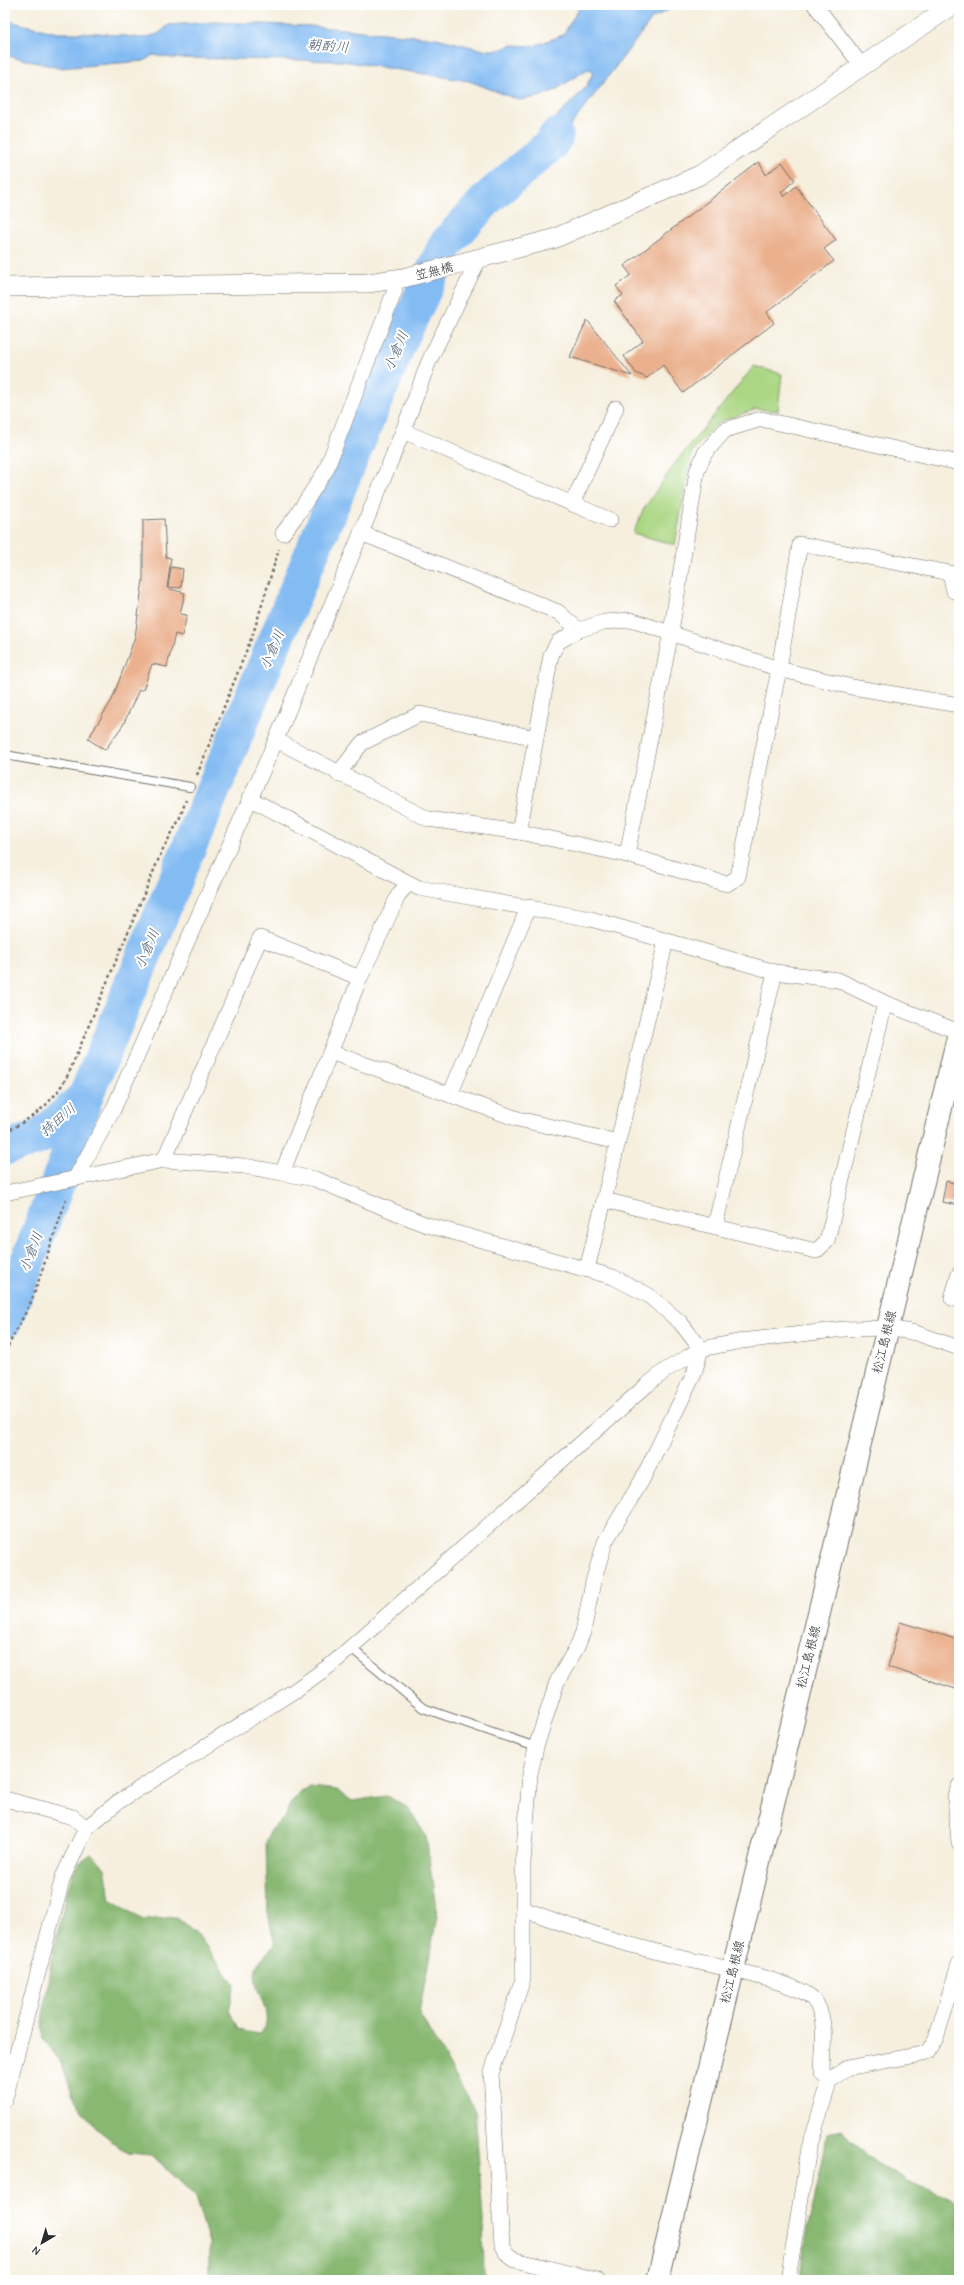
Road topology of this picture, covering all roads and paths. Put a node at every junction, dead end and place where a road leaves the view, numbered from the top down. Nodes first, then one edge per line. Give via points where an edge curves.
1 (815, 5) edge
2 (953, 5) edge
3 (862, 66) junction
4 (472, 261) junction
5 (399, 284) junction
6 (5, 287) edge
7 (616, 408) dead end
8 (403, 431) junction
9 (959, 463) edge
10 (572, 504) junction
11 (610, 520) dead end
12 (282, 533) joint
13 (361, 533) junction
14 (959, 592) edge
15 (579, 630) junction
16 (671, 632) junction
17 (778, 669) junction
18 (959, 705) edge
19 (536, 738) junction
20 (276, 740) junction
21 (5, 755) edge
22 (338, 774) junction
23 (190, 787) junction
24 (249, 798) junction
25 (519, 832) junction
26 (627, 856) junction
27 (409, 883) junction
28 (529, 906) junction
29 (666, 941) junction
30 (775, 972) junction
31 (360, 978) junction
32 (885, 1003) junction
33 (959, 1033) edge
34 (330, 1052) junction
35 (450, 1094) junction
36 (5, 1132) edge
37 (618, 1142) junction
38 (164, 1160) junction
39 (282, 1173) junction
40 (73, 1177) junction
41 (5, 1193) edge
42 (604, 1200) junction
43 (715, 1226) junction
44 (587, 1269) junction
45 (959, 1274) edge
46 (959, 1300) edge
47 (888, 1328) junction
48 (959, 1348) edge
49 (701, 1349) junction
50 (5, 1352) edge
51 (351, 1648) junction
52 (536, 1747) junction
53 (959, 1786) edge
54 (5, 1799) edge
55 (86, 1828) junction
56 (959, 1842) edge
57 (523, 1909) junction
58 (959, 1964) edge
59 (732, 1970) junction
60 (830, 2080) junction
61 (5, 2099) edge
62 (597, 2280) edge
63 (658, 2280) edge
64 (788, 2280) edge

1 - 3 street
2 - 3 street, 笠無橋
3 - 4 street, 笠無橋 via 700,175 553,239
4 - 5 street, 笠無橋
4 - 8 street via 429,361
5 - 6 street, 笠無橋
5 - 12 street via 326,470
7 - 10 street
8 - 10 street
8 - 13 street
9 - 16 street via 762,419 725,430 705,453 697,471
10 - 11 street
12 - 23 path via 253,634 197,776
13 - 15 street via 558,612
13 - 20 street
14 - 17 street via 954,591 950,573 800,544
15 - 16 street via 604,622 631,620
15 - 19 street via 558,642 551,655
16 - 17 street
16 - 26 street
17 - 18 street via 852,687
17 - 26 street via 738,876 727,884
19 - 22 street via 420,714 362,743
19 - 25 street
20 - 22 street
20 - 24 street
21 - 23 lane
22 - 25 street via 428,818
23 - 36 path via 179,820 162,851 61,1088 32,1118
24 - 27 street
24 - 40 street via 113,1110
25 - 26 street
27 - 28 street via 419,888
27 - 31 street via 399,894
28 - 29 street via 591,919
28 - 35 street
29 - 30 street
29 - 37 street
30 - 32 street via 838,980
30 - 43 street
31 - 34 street
31 - 38 street via 260,938
32 - 33 street
32 - 43 street via 827,1241 816,1251
33 - 47 main road, 松江島根線
34 - 35 street
34 - 39 street
35 - 37 street via 518,1118
37 - 42 street
38 - 39 street via 244,1166
38 - 40 street
39 - 44 street via 315,1179 424,1224
40 - 41 street
40 - 50 path via 32,1300
42 - 43 street
42 - 44 street
44 - 49 street via 614,1277 648,1295 680,1322
45 - 46 street via 952,1298
47 - 48 street via 916,1333
47 - 49 street via 844,1329
47 - 59 main road, 松江島根線
49 - 51 street via 647,1385
49 - 52 street via 694,1374 642,1480 605,1542 593,1582 583,1632 557,1682
51 - 52 lane via 423,1708
51 - 55 street via 294,1691 118,1802
52 - 57 street via 526,1811
53 - 56 street via 955,1797
54 - 55 street via 73,1817
55 - 61 street via 63,1877
57 - 59 street via 576,1930
57 - 62 street via 523,1979 491,2074 502,2246 515,2260
58 - 60 street via 936,2038 927,2054 847,2068
59 - 60 street via 795,1988 813,1999 822,2025 822,2073
59 - 63 main road, 松江島根線
60 - 64 street via 809,2148

